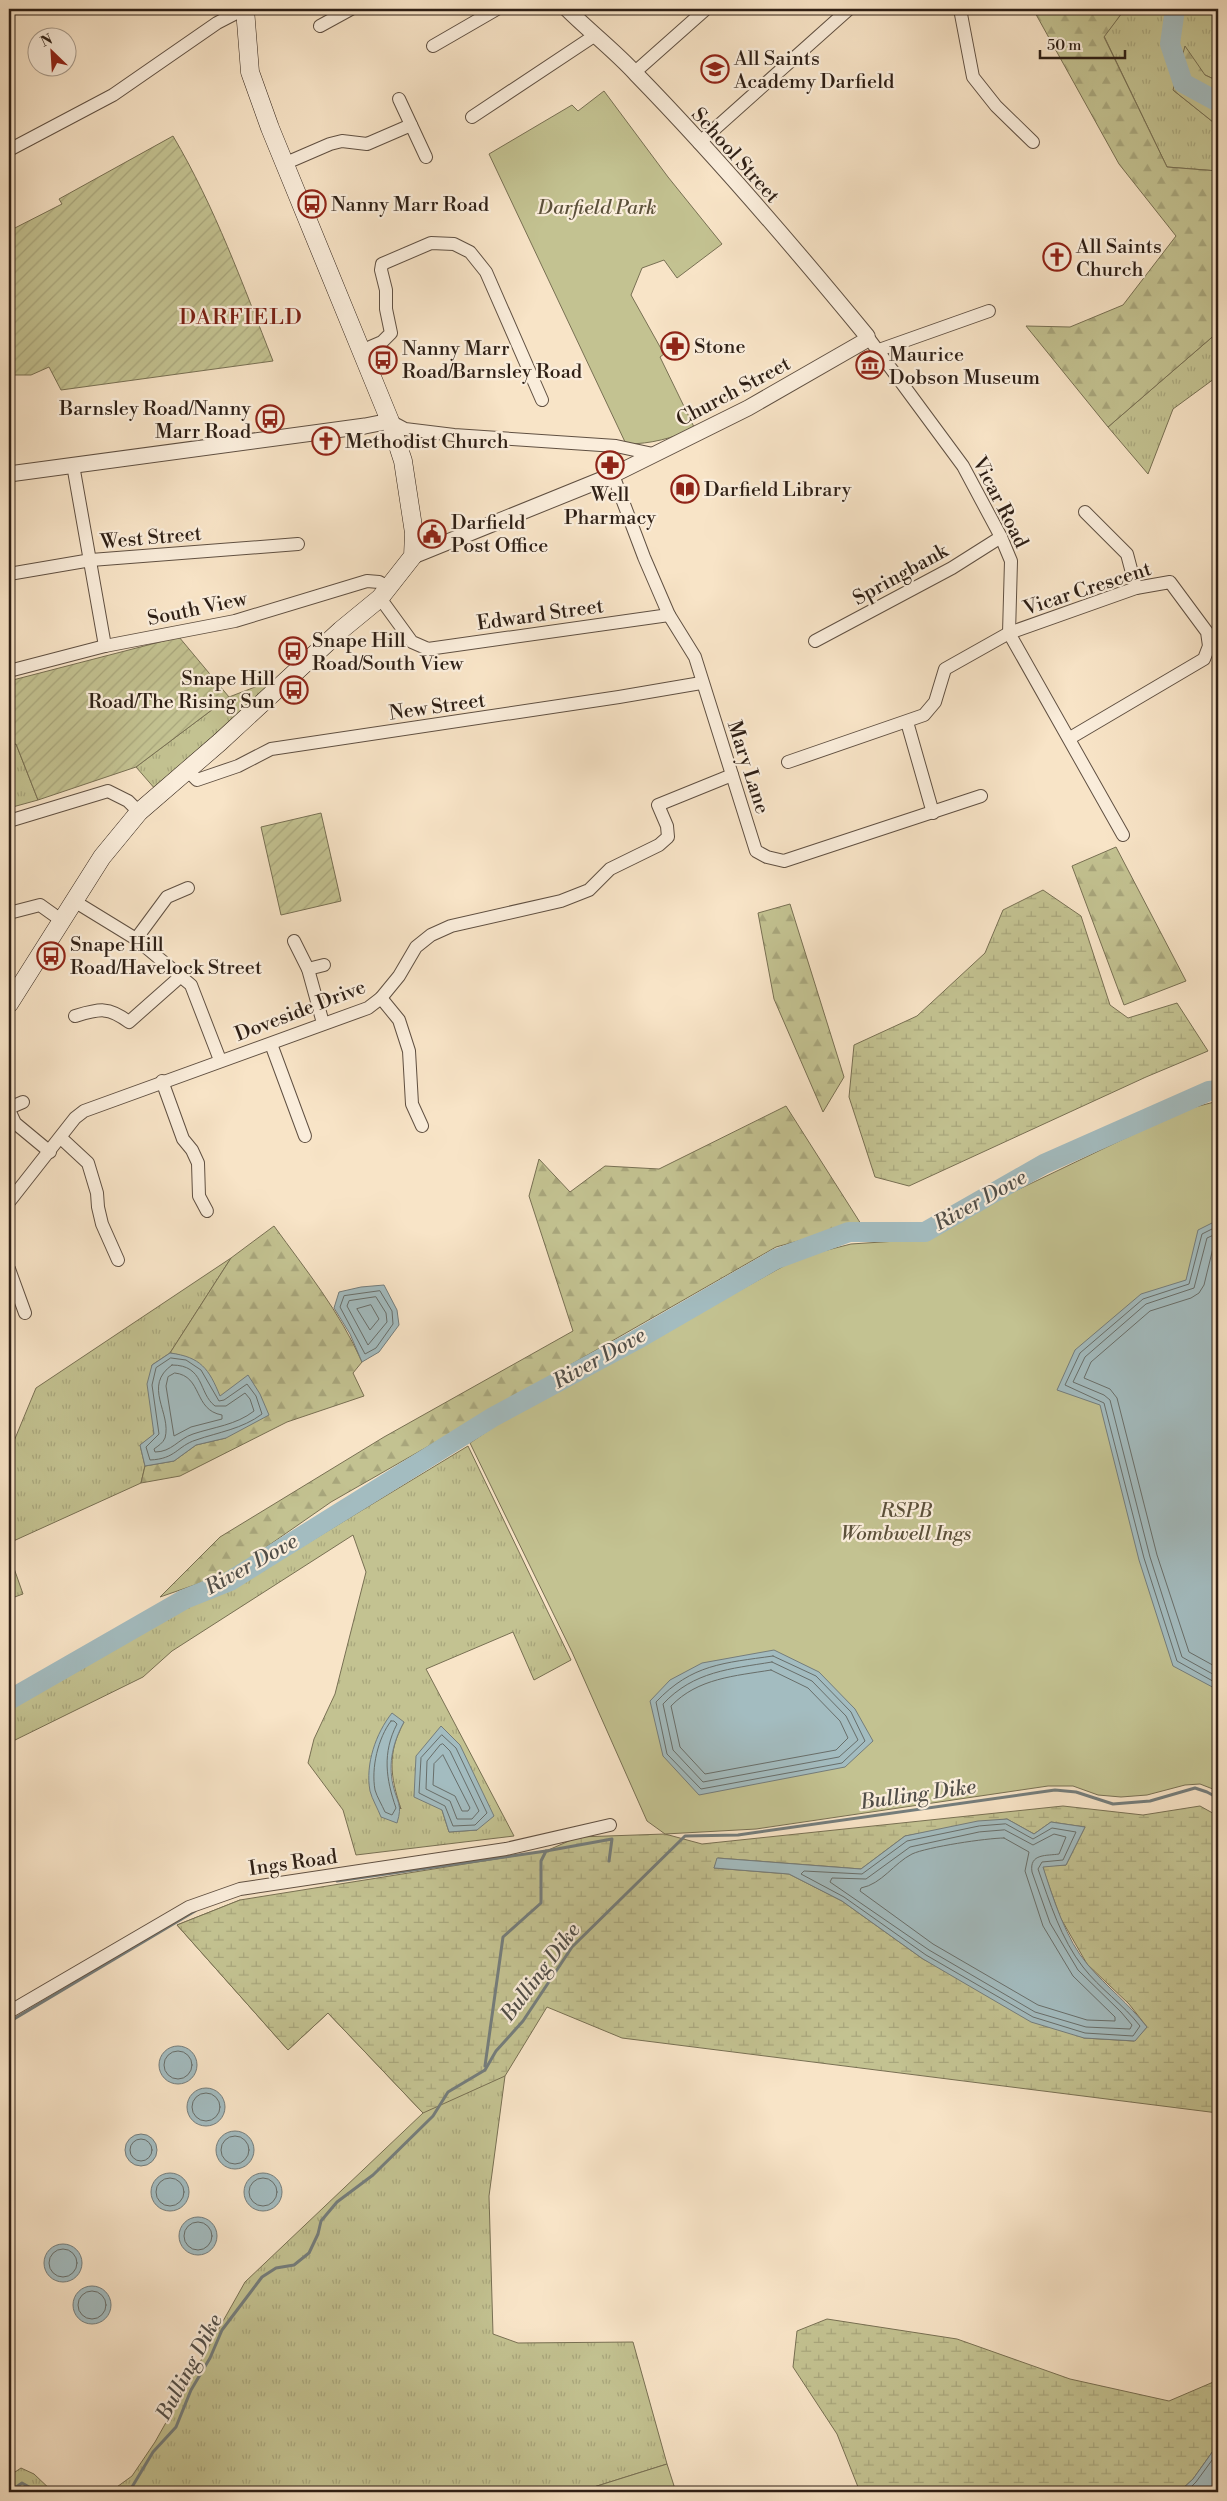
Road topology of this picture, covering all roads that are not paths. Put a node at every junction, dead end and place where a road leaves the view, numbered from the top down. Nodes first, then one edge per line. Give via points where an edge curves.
1 (244, 9) edge
2 (351, 9) edge
3 (497, 9) edge
4 (567, 9) edge
5 (706, 9) edge
6 (849, 9) edge
7 (960, 9) edge
8 (320, 26) dead end
9 (594, 36) junction
10 (434, 46) dead end
11 (635, 72) junction
12 (399, 99) dead end
13 (472, 118) dead end
14 (411, 125) junction
15 (1033, 142) dead end
16 (699, 143) junction
17 (9, 150) edge
18 (426, 157) dead end
19 (286, 163) junction
20 (989, 311) dead end
21 (867, 336) junction
22 (878, 350) junction
23 (361, 351) junction
24 (542, 400) dead end
25 (390, 421) junction
26 (653, 454) junction
27 (73, 466) junction
28 (9, 474) edge
29 (613, 475) junction
30 (1085, 512) dead end
31 (1001, 537) junction
32 (298, 544) dead end
33 (413, 556) junction
34 (91, 560) junction
35 (9, 574) edge
36 (1136, 588) junction
37 (385, 593) junction
38 (669, 615) junction
39 (1009, 633) junction
40 (815, 641) dead end
41 (105, 646) junction
42 (9, 671) edge
43 (701, 683) junction
44 (907, 722) junction
45 (1070, 738) junction
46 (788, 762) dead end
47 (187, 770) junction
48 (732, 775) junction
49 (981, 796) dead end
50 (139, 812) junction
51 (933, 813) junction
52 (9, 821) edge
53 (1123, 835) dead end
54 (188, 888) dead end
55 (74, 901) junction
56 (9, 913) edge
57 (62, 920) junction
58 (136, 939) junction
59 (294, 941) dead end
60 (324, 965) dead end
61 (308, 969) junction
62 (181, 976) junction
63 (382, 998) junction
64 (9, 1004) edge
65 (75, 1016) dead end
66 (323, 1023) junction
67 (271, 1044) junction
68 (220, 1060) junction
69 (162, 1081) junction
70 (23, 1102) dead end
71 (9, 1109) edge
72 (422, 1126) dead end
73 (305, 1136) dead end
74 (61, 1138) junction
75 (50, 1152) junction
76 (9, 1202) edge
77 (208, 1211) dead end
78 (118, 1260) dead end
79 (9, 1269) edge
80 (25, 1313) dead end
81 (610, 1825) dead end
82 (9, 2012) edge

1 - 17 street via 217,23 113,95
1 - 19 main road via 250,72
2 - 8 street
3 - 10 street
4 - 9 street, School Street
5 - 11 street
6 - 16 street
7 - 15 street via 973,78
9 - 11 street, School Street
9 - 13 street
11 - 16 street, School Street
12 - 14 street
14 - 18 street
14 - 19 street via 367,144 342,141 330,144
16 - 21 street, School Street via 813,270
19 - 23 main road
20 - 22 street
21 - 22 street, Vicar Road
21 - 26 street, Church Street via 863,342 748,408
22 - 31 street, Vicar Road via 963,466
23 - 24 street via 382,342 391,333 382,264 431,243 454,244 470,252 486,272
23 - 25 main road
25 - 26 street via 405,429 616,446
25 - 27 street
25 - 33 main road via 403,461 414,533
26 - 29 street, Church Street
27 - 28 street
27 - 34 street
29 - 33 street, Church Street
29 - 38 street, Mary Lane
30 - 36 street via 1127,554
31 - 39 street, Vicar Road via 1011,561
31 - 40 street, Springbank via 952,568
32 - 34 street, West Street
33 - 37 main road
34 - 35 street, West Street
34 - 41 street
36 - 39 street, Vicar Crescent
36 - 45 street, Vicar Crescent via 1170,582 1206,632 1210,646 1204,660
37 - 38 street, Edward Street via 412,642 428,649
37 - 41 street, South View via 379,582 367,581 235,621
37 - 47 main road
38 - 43 street, Mary Lane via 695,656
39 - 44 street, Vicar Crescent via 945,669 935,702 924,715
39 - 45 street
41 - 42 street, South View
43 - 47 street, New Street via 271,749 238,766 197,780
43 - 48 street, Mary Lane
44 - 46 street, Vicar Crescent
44 - 51 street
45 - 53 street
47 - 50 main road
48 - 51 street, Mary Lane via 756,851 784,861
48 - 63 street, Doveside Drive via 658,805 668,826 668,837 659,845 610,869 589,890 561,901 451,926 431,935 416,947
49 - 51 street
50 - 52 street via 128,801 108,791
50 - 55 main road via 102,857
54 - 58 street via 166,897
55 - 57 main road
55 - 58 street
56 - 57 street via 40,905
57 - 64 main road
58 - 62 street
59 - 61 street
60 - 61 street
61 - 66 street
62 - 65 street via 129,1022 116,1012 107,1010
62 - 68 street via 191,985
63 - 66 street, Doveside Drive via 368,1008
63 - 72 street via 399,1020 409,1051 412,1104
66 - 67 street, Doveside Drive
67 - 68 street, Doveside Drive
67 - 73 street
68 - 69 street, Doveside Drive
69 - 74 street, Doveside Drive via 84,1110
69 - 77 street via 183,1139 198,1163 199,1196
70 - 71 street
71 - 75 street via 15,1123
74 - 75 street, Doveside Drive
74 - 78 street via 88,1163 102,1224
75 - 76 street, Doveside Drive
79 - 80 street
81 - 82 street, Ings Road via 506,1849 240,1889 189,1907

